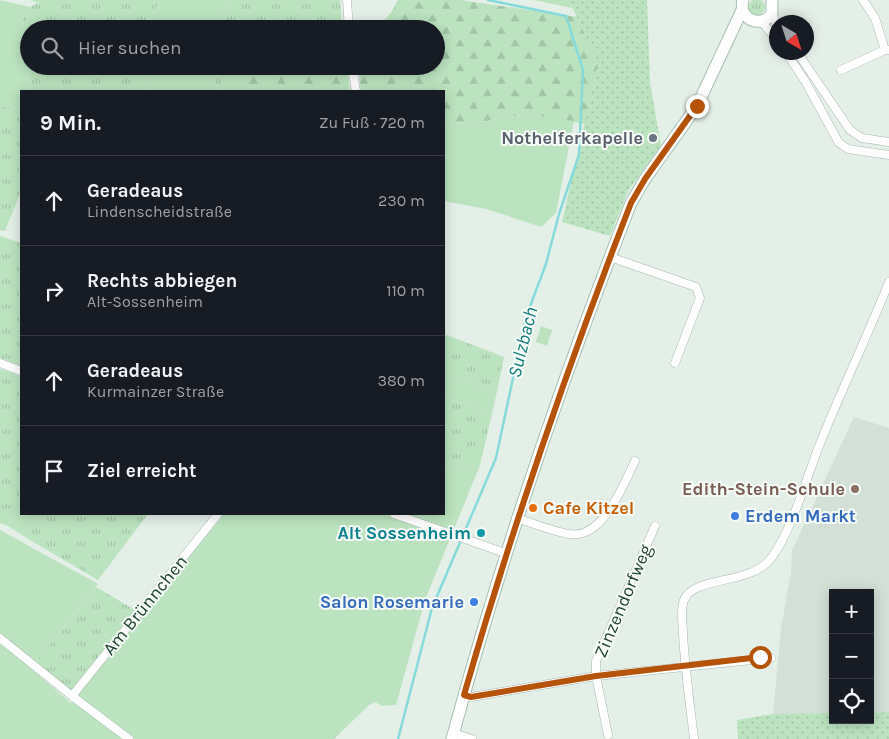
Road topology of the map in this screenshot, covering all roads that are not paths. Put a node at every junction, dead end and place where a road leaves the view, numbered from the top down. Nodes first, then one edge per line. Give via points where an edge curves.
1 (347, 0) edge
2 (863, 0) edge
3 (742, 5) edge
4 (774, 8) edge
5 (348, 20) edge
6 (756, 21) junction
7 (733, 30) junction
8 (769, 33) edge
9 (887, 50) edge
10 (791, 60) edge
11 (802, 60) edge
12 (841, 70) dead end
13 (353, 75) edge
14 (815, 79) junction
15 (805, 81) junction
16 (356, 90) edge
17 (835, 107) junction
18 (825, 120) junction
19 (844, 122) junction
20 (833, 135) junction
21 (889, 142) edge
22 (888, 156) edge
23 (610, 257) junction
24 (889, 282) edge
25 (0, 363) edge
26 (675, 363) dead end
27 (20, 372) edge
28 (635, 461) dead end
29 (217, 515) edge
30 (397, 515) edge
31 (516, 518) junction
32 (654, 526) dead end
33 (505, 553) junction
34 (0, 638) edge
35 (771, 658) dead end
36 (684, 665) junction
37 (596, 676) junction
38 (464, 695) junction
39 (72, 696) junction
40 (608, 735) dead end
41 (452, 736) edge
42 (694, 738) edge
43 (129, 739) edge
44 (472, 739) edge

1 - 5 street
2 - 9 street via 875,18
3 - 6 main road
3 - 7 main road
4 - 6 main road
6 - 7 main road
6 - 8 street
7 - 23 main road via 697,106 636,192
9 - 12 street
10 - 15 street
11 - 14 street
13 - 16 street
14 - 15 street
14 - 17 street
15 - 18 street
17 - 18 street
17 - 19 street
18 - 20 street
19 - 20 street
19 - 21 street via 862,138
20 - 22 street via 848,149
23 - 26 street via 696,287 700,298
23 - 31 main road
24 - 36 street via 773,557 749,575 689,591 682,608
25 - 27 street
28 - 31 street via 614,503 597,525 586,533 570,534
29 - 39 street, Am Brünnchen
30 - 33 street
31 - 33 main road
32 - 37 street, Zinzendorfweg via 596,661
33 - 38 main road
34 - 39 street
35 - 36 street
36 - 37 street
36 - 42 street
37 - 38 street via 471,697
37 - 40 street
38 - 41 main road
39 - 43 street
41 - 44 street

